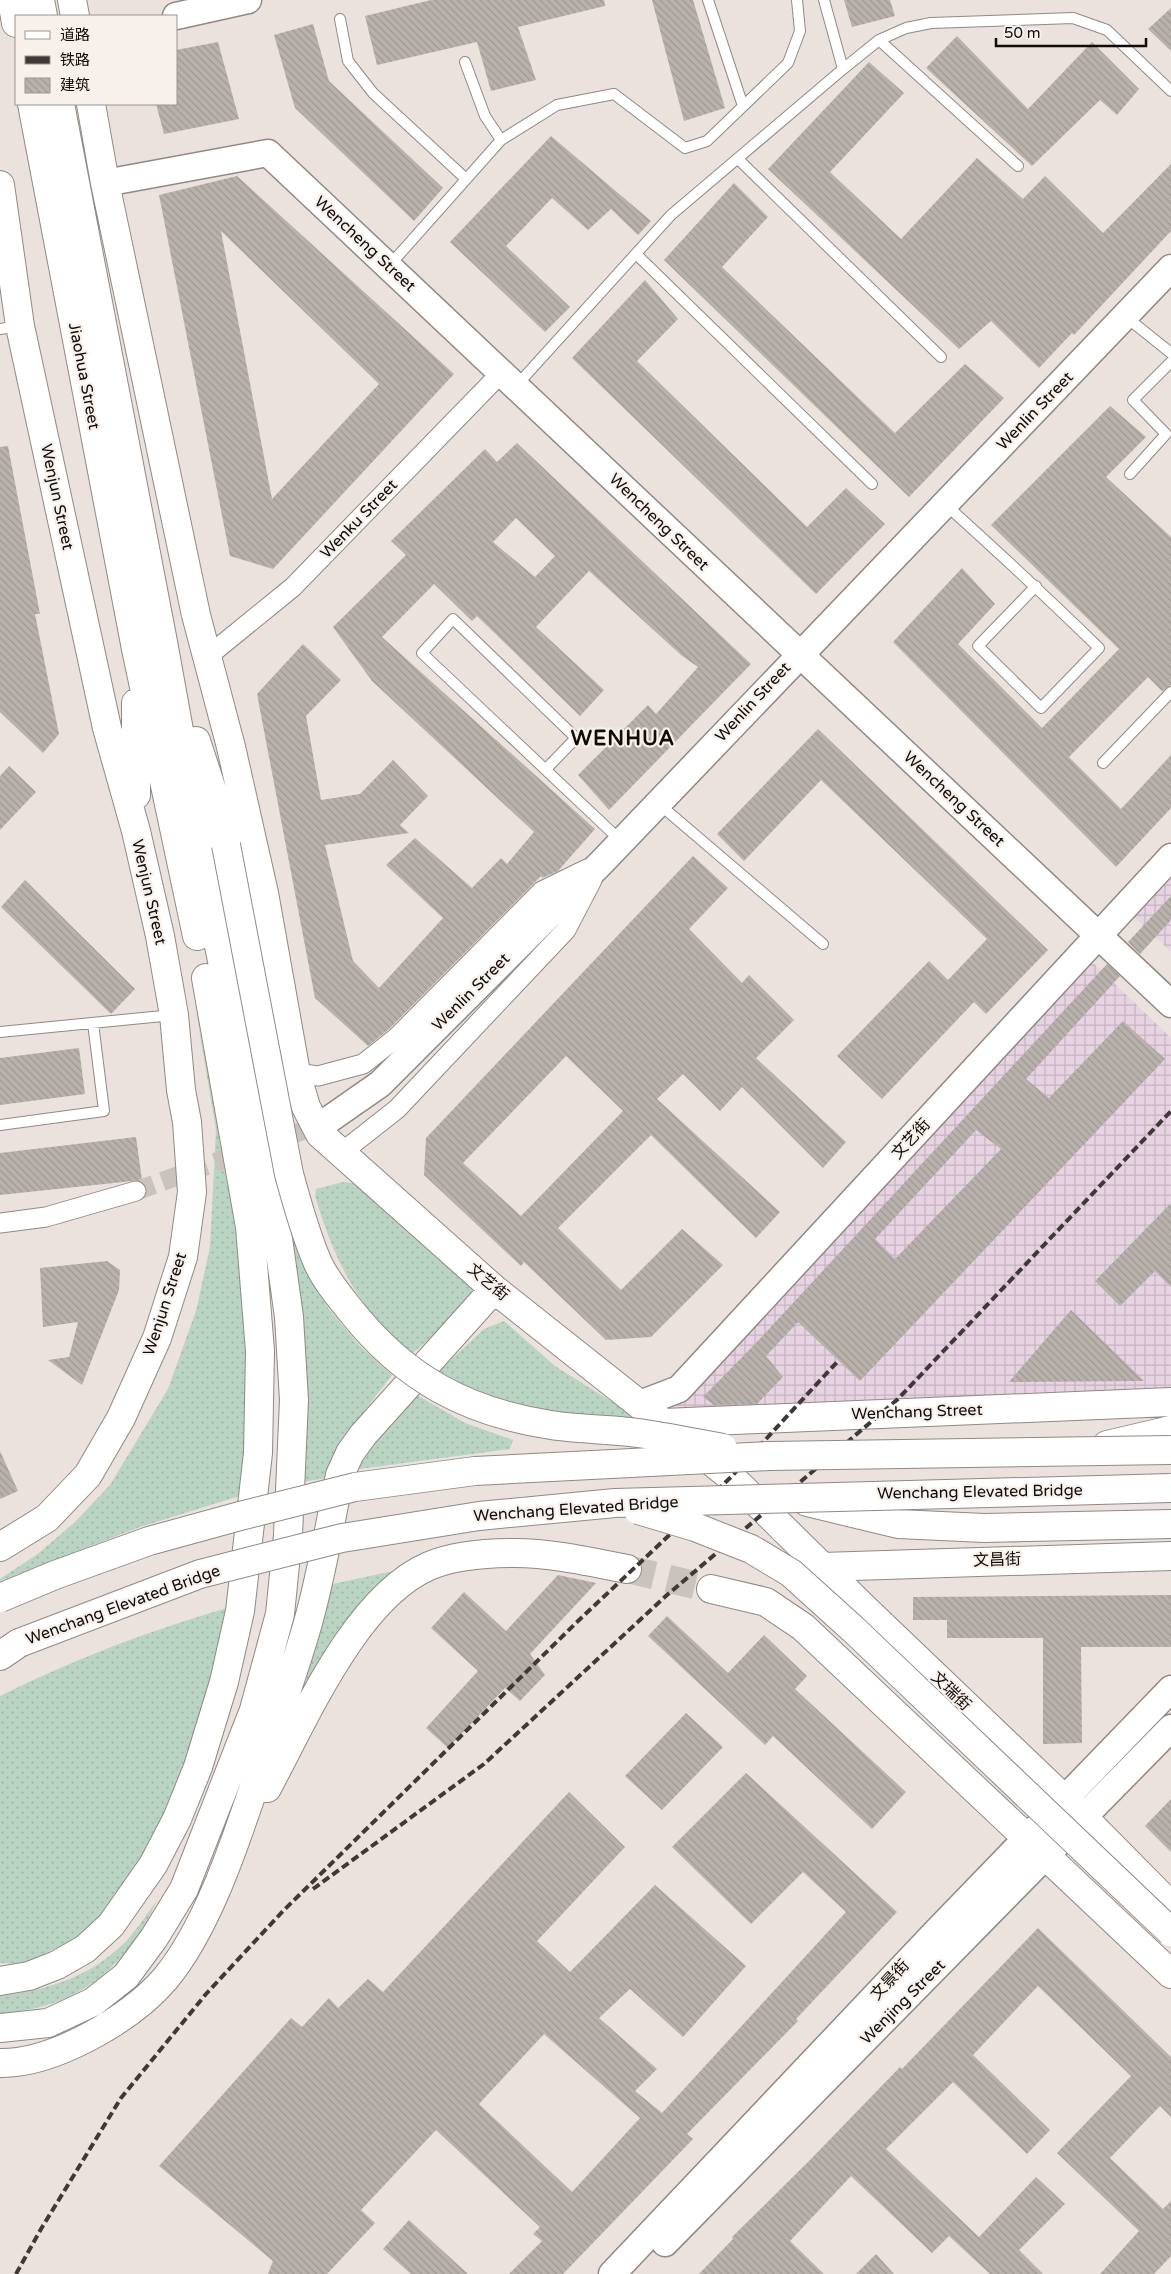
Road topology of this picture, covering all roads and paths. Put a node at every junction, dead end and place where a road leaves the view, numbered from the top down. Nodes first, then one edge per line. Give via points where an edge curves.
1 (12, 0) edge
2 (40, 0) edge
3 (72, 0) edge
4 (248, 0) edge
5 (708, 0) edge
6 (797, 0) edge
7 (824, 0) edge
8 (43, 15) edge
9 (75, 15) edge
10 (178, 16) edge
11 (15, 17) edge
12 (340, 19) dead end
13 (879, 40) junction
14 (465, 62) dead end
15 (844, 69) junction
16 (1171, 91) edge
17 (32, 105) edge
18 (60, 105) edge
19 (91, 105) edge
20 (743, 106) junction
21 (501, 140) junction
22 (738, 158) junction
23 (1018, 166) dead end
24 (466, 179) junction
25 (105, 183) junction
26 (0, 185) edge
27 (636, 254) junction
28 (388, 267) junction
29 (1171, 268) edge
30 (1126, 316) junction
31 (10, 327) edge
32 (1171, 353) edge
33 (942, 357) dead end
34 (1171, 362) edge
35 (510, 378) junction
36 (1130, 474) dead end
37 (872, 484) dead end
38 (945, 504) junction
39 (1036, 586) junction
40 (196, 616) junction
41 (163, 642) junction
42 (136, 649) junction
43 (799, 654) junction
44 (207, 657) junction
45 (1171, 692) edge
46 (1103, 763) dead end
47 (547, 768) junction
48 (214, 796) junction
49 (659, 803) junction
50 (136, 831) junction
51 (621, 841) junction
52 (1171, 857) edge
53 (602, 862) junction
54 (1099, 936) junction
55 (823, 944) dead end
56 (1171, 1004) edge
57 (174, 1015) junction
58 (93, 1023) junction
59 (0, 1032) edge
60 (296, 1074) junction
61 (324, 1123) tunnel mouth
62 (0, 1125) edge
63 (341, 1153) junction
64 (136, 1191) tunnel mouth
65 (0, 1223) edge
66 (494, 1289) junction
67 (1171, 1402) edge
68 (640, 1404) junction
69 (664, 1423) junction
70 (1171, 1430) edge
71 (1171, 1450) edge
72 (1083, 1451) junction
73 (769, 1456) junction
74 (732, 1477) joint
75 (1171, 1488) edge
76 (791, 1498) junction
77 (615, 1503) junction
78 (1171, 1524) edge
79 (0, 1547) edge
80 (1171, 1556) edge
81 (822, 1567) junction
82 (627, 1569) tunnel mouth
83 (712, 1589) tunnel mouth
84 (0, 1598) edge
85 (6, 1650) edge
86 (1171, 1689) edge
87 (1171, 1728) edge
88 (1064, 1799) junction
89 (1084, 1818) junction
90 (1026, 1839) junction
91 (233, 1851) junction
92 (1046, 1858) junction
93 (1171, 1906) edge
94 (1171, 1932) edge
95 (1171, 1974) edge
96 (0, 1981) edge
97 (0, 2028) edge
98 (0, 2063) edge
99 (612, 2274) edge
100 (635, 2274) edge

1 - 11 highway
2 - 8 highway
3 - 9 highway
4 - 10 street
5 - 20 lane
6 - 20 lane via 800,31 788,63
7 - 15 lane
12 - 24 lane via 348,60 368,86
13 - 15 lane
13 - 16 lane via 906,28 931,23 1073,18 1107,30
13 - 23 lane
14 - 21 lane via 485,116
15 - 22 lane
17 - 42 highway, Jiaohua Street
18 - 41 highway, Jiaohua Street
19 - 25 highway
20 - 21 lane via 707,141 685,148 614,94 557,105
21 - 24 lane
22 - 27 lane via 671,215
22 - 33 lane
24 - 28 lane
25 - 28 street, Wencheng Street via 268,153
25 - 40 highway
26 - 31 highway, Wenjun Street
27 - 35 lane
27 - 37 lane
28 - 35 street, Wencheng Street
29 - 30 street, Wenlin Street
30 - 32 lane
30 - 38 street, Wenlin Street
31 - 50 highway, Wenjun Street via 107,728
34 - 36 lane via 1133,400 1166,434
35 - 43 street, Wencheng Street
35 - 44 street, Wenku Street via 293,587
38 - 39 lane
38 - 43 street, Wenlin Street
39 - 39 lane via 1099,648 1041,708 978,646
40 - 44 highway
40 - 48 highway
41 - 48 highway
41 - 97 highway via 210,902 276,1224 289,1317 294,1400 288,1535 280,1614 254,1710 222,1796 184,1889 154,1938 126,1976 93,2002 48,2023
42 - 50 highway
42 - 96 highway via 207,980 250,1227 260,1351 258,1453 240,1611 224,1682 198,1767 177,1818 134,1894 111,1925 85,1949 29,1976
43 - 49 street, Wenlin Street
43 - 54 street, Wencheng Street
44 - 60 highway via 264,893
45 - 46 lane
47 - 47 lane via 422,653 452,619 576,738
47 - 51 lane
48 - 73 highway, bridge via 302,1221 317,1262 372,1338 406,1368 448,1394 492,1412 551,1425 644,1434
49 - 51 street, Wenlin Street
49 - 55 lane
50 - 57 highway, Wenjun Street
51 - 53 street, Wenlin Street
52 - 54 street, 文艺街
53 - 60 street via 542,892 396,1038 363,1064 318,1076
53 - 61 street, Wenlin Street via 380,1084
53 - 63 street via 566,930 397,1109
54 - 56 street, Wencheng Street
54 - 68 street, 文艺街 via 679,1390
57 - 58 lane
57 - 79 highway, Wenjun Street via 192,1192 183,1257 157,1338 122,1418 88,1475 47,1518
58 - 59 lane
58 - 62 lane via 104,1111
60 - 63 highway via 306,1107 320,1134
63 - 66 highway, 文艺街
64 - 65 street via 46,1217
66 - 68 highway, 文艺街
66 - 91 highway via 350,1453 340,1475 309,1620
67 - 69 highway, Wenchang Street
68 - 69 highway, 文艺街
69 - 74 highway, 文艺街
70 - 72 highway, bridge
71 - 72 highway, bridge
72 - 73 highway, bridge
73 - 84 highway, bridge via 475,1471 355,1487 149,1541 55,1574
74 - 81 highway, 文瑞街
75 - 76 highway, Wenchang Elevated Bridge, bridge
76 - 77 highway, Wenchang Elevated Bridge, bridge
76 - 78 highway, bridge via 898,1524 984,1528
77 - 85 highway, Wenchang Elevated Bridge, bridge via 479,1516 342,1538 200,1574
77 - 94 highway, bridge via 695,1527 751,1549 791,1572
80 - 81 highway, 文昌街
81 - 88 highway, 文瑞街
82 - 91 highway via 516,1553 471,1555 429,1566 392,1590 362,1621 336,1660
83 - 90 highway via 766,1602 803,1627
86 - 88 street, 文景街
87 - 89 street, Wenjing Street
88 - 89 highway, 文瑞街
88 - 90 street, 文景街
89 - 92 street, Wenjing Street
89 - 93 highway, 文瑞街
90 - 92 highway
90 - 99 street, 文景街
91 - 98 highway via 192,1938 164,1980 131,2010 84,2040 46,2056
92 - 95 highway
92 - 100 street, Wenjing Street

